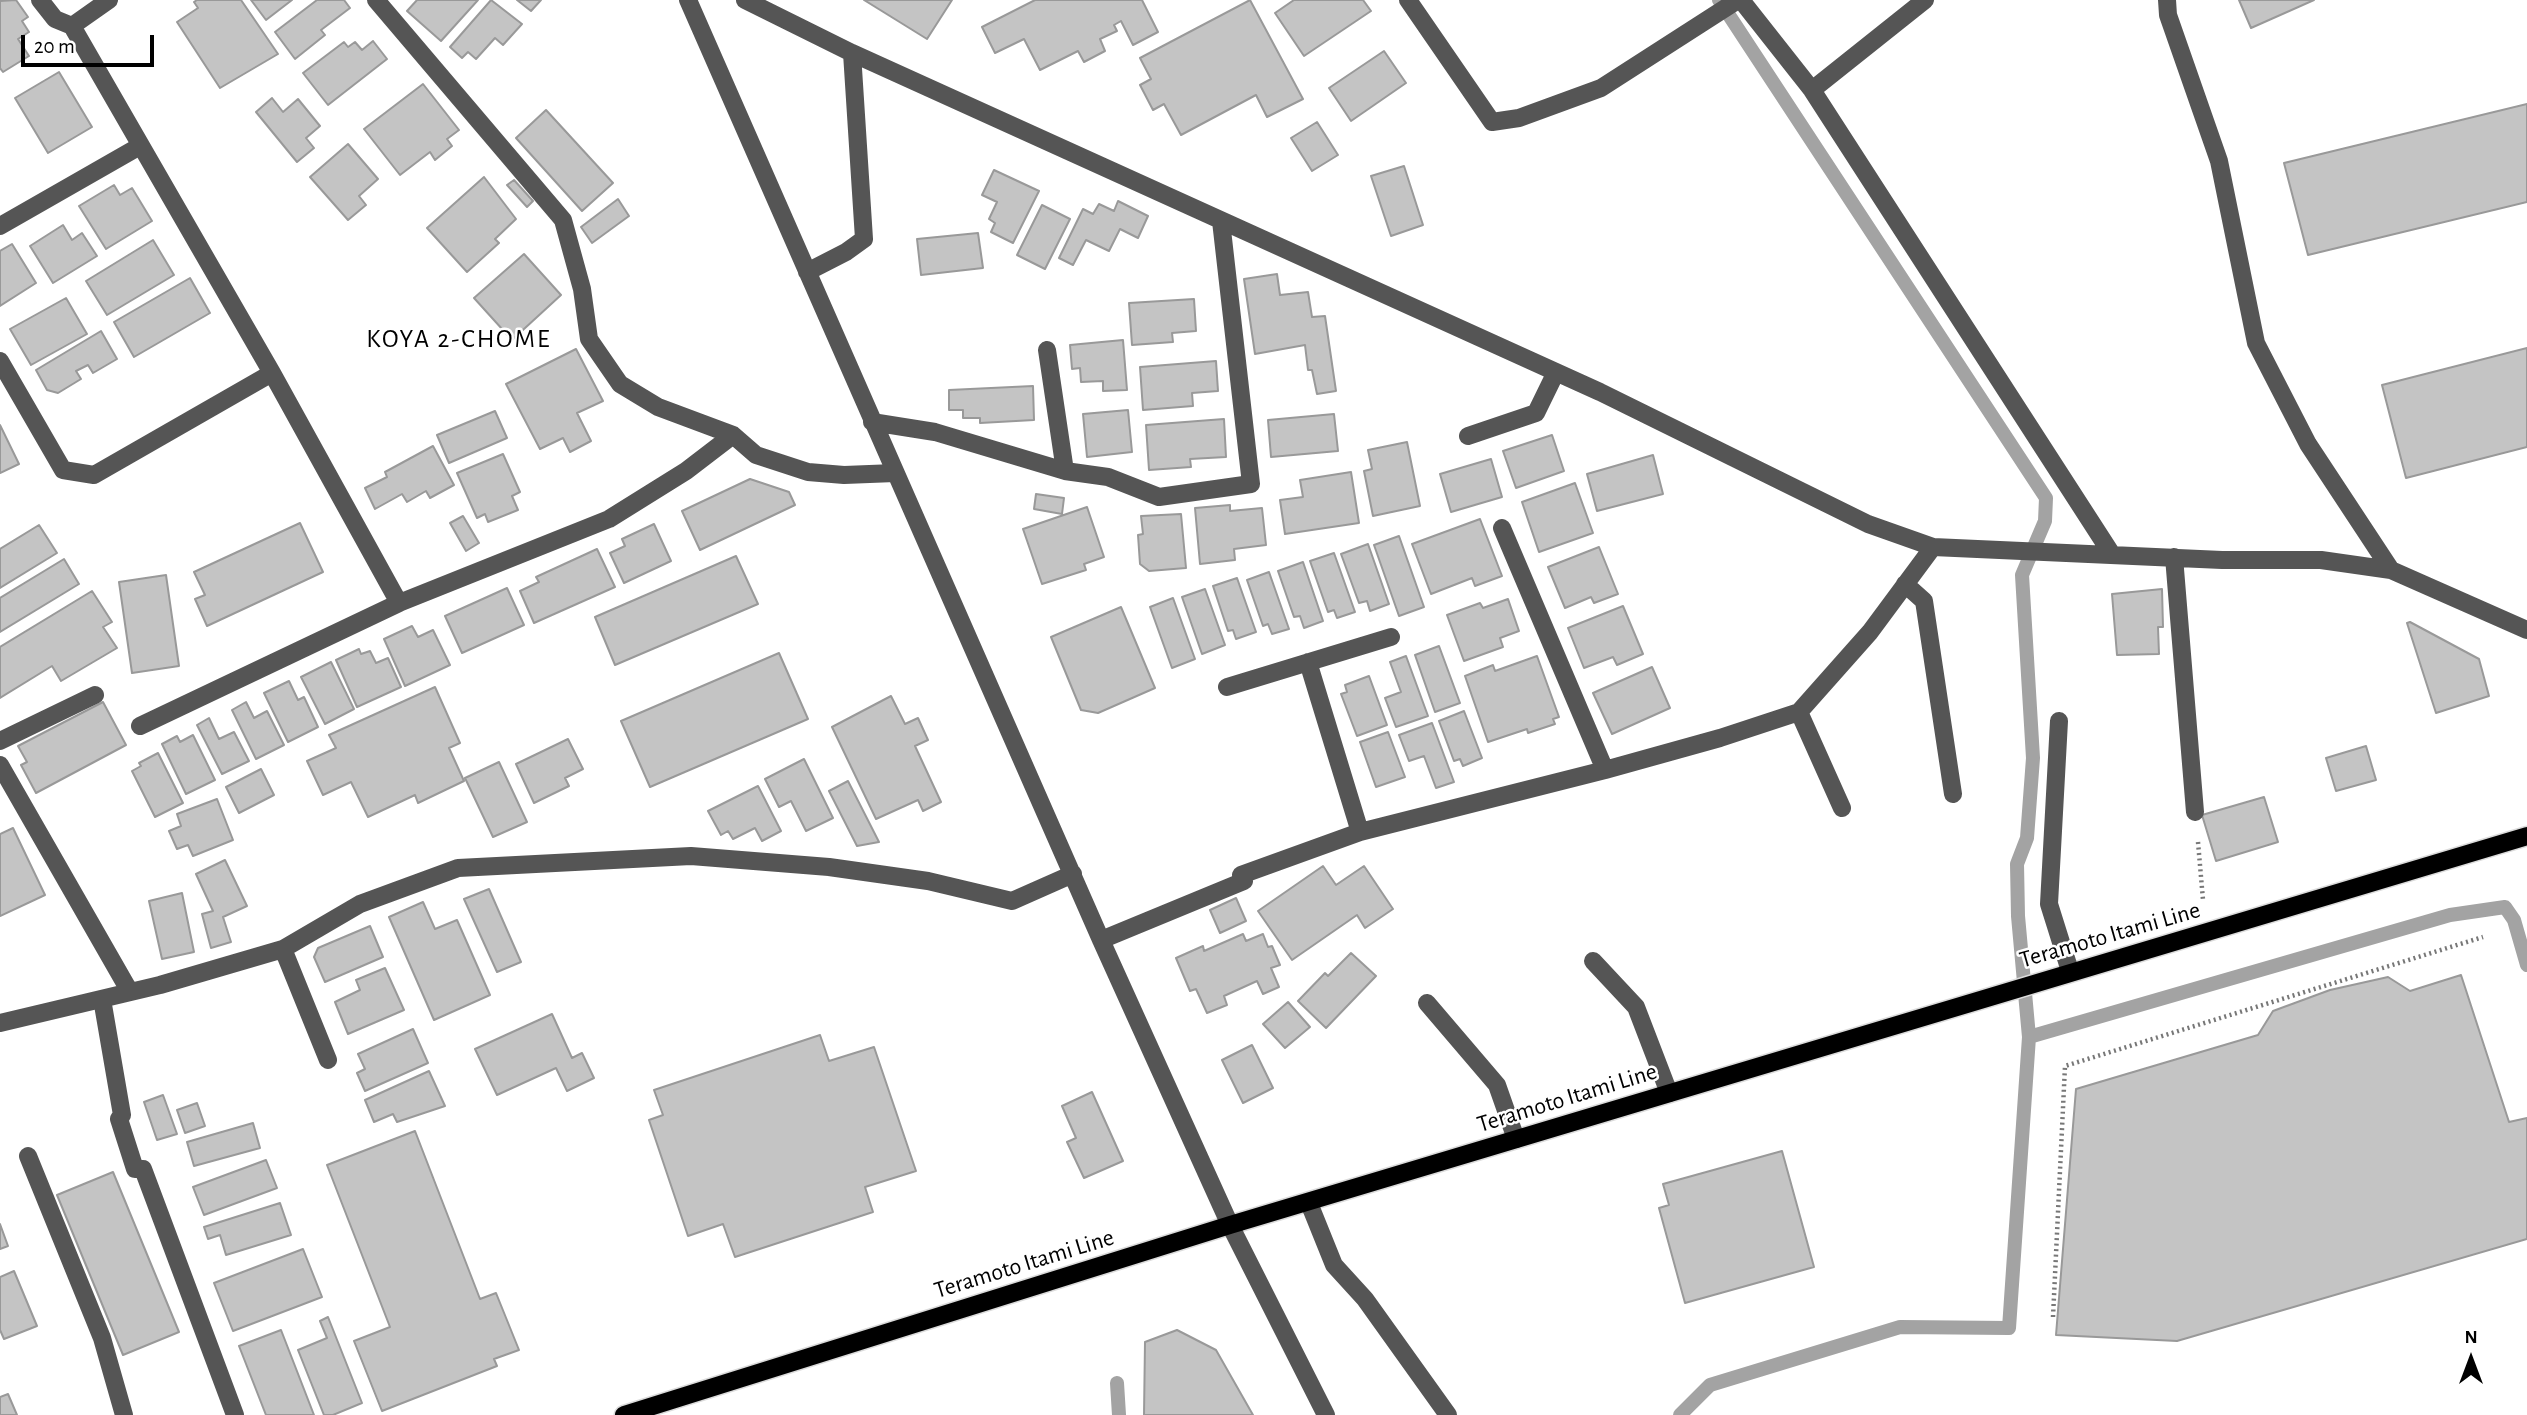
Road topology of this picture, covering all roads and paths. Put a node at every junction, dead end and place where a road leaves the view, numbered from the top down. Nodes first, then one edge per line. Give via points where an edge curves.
1 (40, 0) edge
2 (109, 0) edge
3 (376, 0) edge
4 (688, 0) edge
5 (745, 0) edge
6 (790, 0) edge
7 (1408, 0) edge
8 (1740, 0) edge
9 (1925, 0) edge
10 (2167, 0) edge
11 (781, 17) junction
12 (72, 26) junction
13 (852, 53) junction
14 (1812, 90) junction
15 (140, 146) junction
16 (1221, 221) junction
17 (0, 226) edge
18 (807, 272) junction
19 (1047, 350) dead end
20 (0, 361) edge
21 (1556, 372) junction
22 (272, 373) junction
23 (872, 422) junction
24 (733, 435) junction
25 (1468, 436) dead end
26 (1065, 471) junction
27 (895, 473) junction
28 (1502, 528) dead end
29 (1933, 547) junction
30 (2111, 553) junction
31 (2174, 557) junction
32 (2392, 570) junction
33 (1905, 584) junction
34 (399, 603) junction
35 (2527, 630) edge
36 (1391, 637) dead end
37 (1308, 662) junction
38 (1227, 687) dead end
39 (95, 695) dead end
40 (1799, 712) junction
41 (2059, 721) dead end
42 (140, 726) dead end
43 (0, 741) edge
44 (0, 765) edge
45 (1605, 770) junction
46 (1953, 794) dead end
47 (1842, 808) dead end
48 (2195, 812) joint
49 (1360, 832) junction
50 (2527, 836) edge
51 (1073, 874) junction
52 (2205, 932) junction
53 (2483, 937) dead end
54 (1101, 940) junction
55 (283, 949) junction
56 (1593, 961) dead end
57 (2070, 971) junction
58 (130, 992) junction
59 (102, 999) junction
60 (1427, 1003) dead end
61 (0, 1023) edge
62 (328, 1060) dead end
63 (1669, 1093) junction
64 (1516, 1139) junction
65 (28, 1156) dead end
66 (1309, 1203) junction
67 (1230, 1225) junction
68 (2053, 1317) dead end
69 (124, 1415) edge
70 (235, 1415) edge
71 (624, 1415) edge
72 (1326, 1415) edge
73 (1448, 1415) edge

1 - 12 street via 55,19
2 - 12 street
3 - 24 street via 563,220 582,289 589,339 620,384 658,407
4 - 18 street
5 - 11 street
6 - 11 street
7 - 8 street via 1492,122 1519,118 1601,88
8 - 14 street
9 - 14 street
10 - 32 street via 2168,15 2219,161 2256,343 2308,444
11 - 13 street
12 - 15 street
13 - 16 street
13 - 18 street via 863,239
14 - 30 street
15 - 17 street
15 - 22 street
16 - 21 street
16 - 26 street via 1251,484 1158,496 1108,477
18 - 23 street
19 - 26 street
20 - 22 street via 63,470 94,475
21 - 25 street via 1536,412
21 - 29 street via 1868,524
22 - 34 street
23 - 26 street via 935,432
23 - 27 street
24 - 27 street via 757,454 808,472
24 - 34 street via 609,519
27 - 51 street
28 - 45 street
29 - 30 street
29 - 33 street
30 - 31 street
31 - 32 street via 2321,560
31 - 48 street
32 - 35 street
33 - 40 street via 1870,632
33 - 46 street via 1924,600
34 - 42 street
36 - 37 street
37 - 38 street
37 - 49 street
39 - 43 street
40 - 45 street
40 - 47 street
41 - 57 street via 2049,904
44 - 58 street
45 - 49 street
48 - 52 path
49 - 54 street via 1241,876 1244,881
50 - 52 main road, Teramoto Itami Line
51 - 54 street
51 - 55 street via 1012,901 928,881 830,867 691,856 458,868 360,904
52 - 57 main road, Teramoto Itami Line
53 - 68 path via 2065,1066
54 - 67 street
55 - 58 street
55 - 62 street
56 - 63 street via 1636,1007
57 - 63 main road, Teramoto Itami Line
58 - 59 street
59 - 61 street
59 - 70 street via 122,1115 119,1119 135,1169 143,1169
60 - 64 street via 1497,1085
63 - 64 main road, Teramoto Itami Line
64 - 66 main road, Teramoto Itami Line
65 - 69 street via 102,1338
66 - 67 main road, Teramoto Itami Line
66 - 73 street via 1334,1265 1365,1299
67 - 71 main road, Teramoto Itami Line
67 - 72 street

